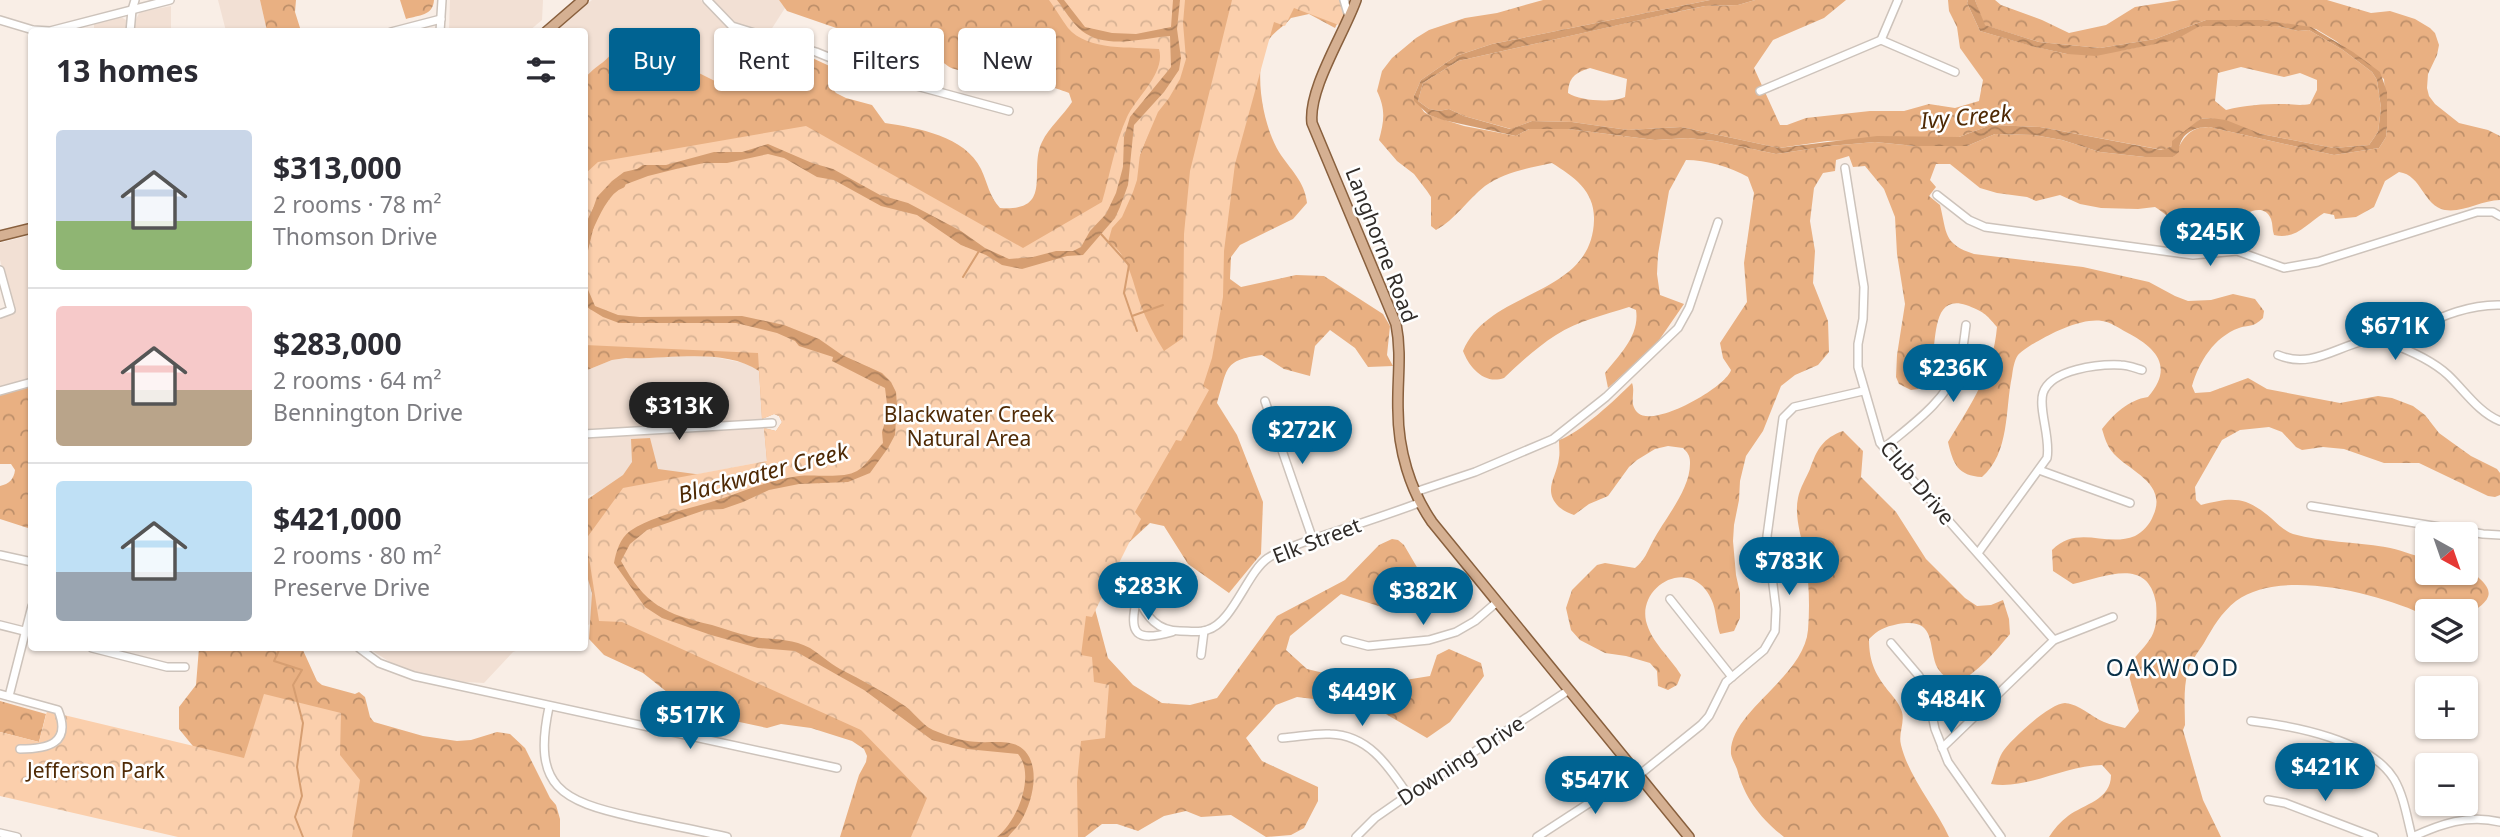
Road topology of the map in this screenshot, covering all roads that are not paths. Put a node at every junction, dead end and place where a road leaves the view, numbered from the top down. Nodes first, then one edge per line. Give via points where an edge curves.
1 (135, 0) edge
2 (170, 0) edge
3 (442, 0) edge
4 (583, 0) edge
5 (707, 0) edge
6 (1343, 0) edge
7 (1356, 0) edge
8 (1898, 0) edge
9 (132, 10) junction
10 (1349, 17) junction
11 (441, 19) junction
12 (0, 20) edge
13 (28, 28) edge
14 (62, 28) edge
15 (130, 28) edge
16 (406, 28) edge
17 (440, 28) edge
18 (551, 28) edge
19 (1881, 40) junction
20 (1955, 72) dead end
21 (1760, 91) dead end
22 (1009, 111) dead end
23 (1846, 168) dead end
24 (1937, 195) dead end
25 (2500, 216) edge
26 (1718, 222) dead end
27 (28, 229) edge
28 (0, 236) edge
29 (0, 270) edge
30 (2500, 305) edge
31 (0, 314) edge
32 (1966, 325) dead end
33 (2385, 342) junction
34 (2278, 355) dead end
35 (2141, 370) dead end
36 (28, 383) edge
37 (0, 391) edge
38 (1863, 391) junction
39 (1265, 401) dead end
40 (2500, 421) edge
41 (772, 423) dead end
42 (588, 433) edge
43 (1884, 449) junction
44 (2039, 470) junction
45 (1415, 492) junction
46 (1419, 503) junction
47 (2130, 503) dead end
48 (2311, 506) dead end
49 (2500, 535) edge
50 (1313, 540) junction
51 (1978, 553) junction
52 (0, 555) edge
53 (28, 561) edge
54 (1149, 570) dead end
55 (1137, 597) junction
56 (1670, 599) dead end
57 (1497, 602) junction
58 (2113, 617) dead end
59 (0, 625) edge
60 (1172, 631) junction
61 (1204, 631) junction
62 (28, 632) edge
63 (28, 635) edge
64 (1345, 640) dead end
65 (2054, 640) junction
66 (1891, 643) dead end
67 (110, 651) edge
68 (363, 651) edge
69 (1201, 655) dead end
70 (185, 667) dead end
71 (1732, 677) junction
72 (1569, 690) junction
73 (0, 694) edge
74 (9, 696) junction
75 (549, 706) junction
76 (2251, 721) dead end
77 (1282, 738) dead end
78 (1942, 748) junction
79 (20, 749) dead end
80 (837, 768) dead end
81 (1638, 774) junction
82 (1408, 795) junction
83 (2268, 800) dead end
84 (2500, 822) edge
85 (0, 833) edge
86 (17, 837) edge
87 (727, 837) edge
88 (1356, 837) edge
89 (1537, 837) edge
90 (1689, 837) edge
91 (2001, 837) edge
92 (2374, 837) edge
93 (2412, 837) edge

1 - 9 street
2 - 9 street
3 - 11 street
4 - 18 main road
5 - 22 street via 732,26 865,72
6 - 10 street
7 - 10 main road, Langhorne Road
8 - 19 street
9 - 14 street
9 - 15 street
10 - 45 main road, Langhorne Road via 1318,88 1312,123 1396,324 1399,431
11 - 16 street
11 - 17 street
12 - 13 street
19 - 20 street
19 - 21 street
23 - 38 street, Club Drive via 1864,287 1857,356
24 - 25 street via 1985,227 2193,255 2237,251 2284,268 2318,262 2477,212
26 - 45 street via 1678,328 1582,419 1553,439
27 - 28 main road
29 - 31 street via 11,310
30 - 33 street via 2455,312
32 - 43 street via 1959,366 1950,386
33 - 34 street via 2364,342 2306,360
33 - 40 street via 2446,373
35 - 44 street via 2123,364 2053,378 2043,394 2049,447
36 - 37 street
38 - 43 street, Club Drive
38 - 71 street via 1794,407 1783,418 1768,536 1777,625 1768,645
39 - 50 street
41 - 42 street
43 - 51 street, Club Drive
44 - 47 street
44 - 51 street
45 - 46 main road, Langhorne Road
46 - 50 street, Elk Street
46 - 57 main road, Langhorne Road
48 - 49 street
50 - 61 street, Elk Street via 1266,559 1223,618
51 - 65 street, Club Drive
52 - 53 street
54 - 55 street
55 - 60 street via 1154,623
55 - 60 street via 1133,616 1137,632 1150,638
56 - 71 street
57 - 64 street via 1456,632 1429,640 1368,646
57 - 72 main road, Langhorne Road
58 - 65 street
59 - 62 street
60 - 61 street
61 - 69 street
63 - 74 street
65 - 78 street
66 - 78 street via 1927,691
67 - 70 street via 167,667
68 - 75 street via 379,663 414,676
71 - 81 street via 1701,725
72 - 81 main road, Langhorne Road
72 - 82 street, Downing Drive
73 - 74 street
74 - 79 street via 58,710 63,727 56,740 42,749
75 - 80 street
75 - 87 street via 544,755 550,774 570,797 602,810
76 - 93 street via 2298,728 2373,756 2396,782
77 - 82 street via 1331,734 1364,744 1385,762
78 - 91 street via 1956,776
81 - 89 street
81 - 90 main road, Langhorne Road
82 - 88 street, Downing Drive
83 - 92 street
84 - 93 street via 2463,819
85 - 86 street

